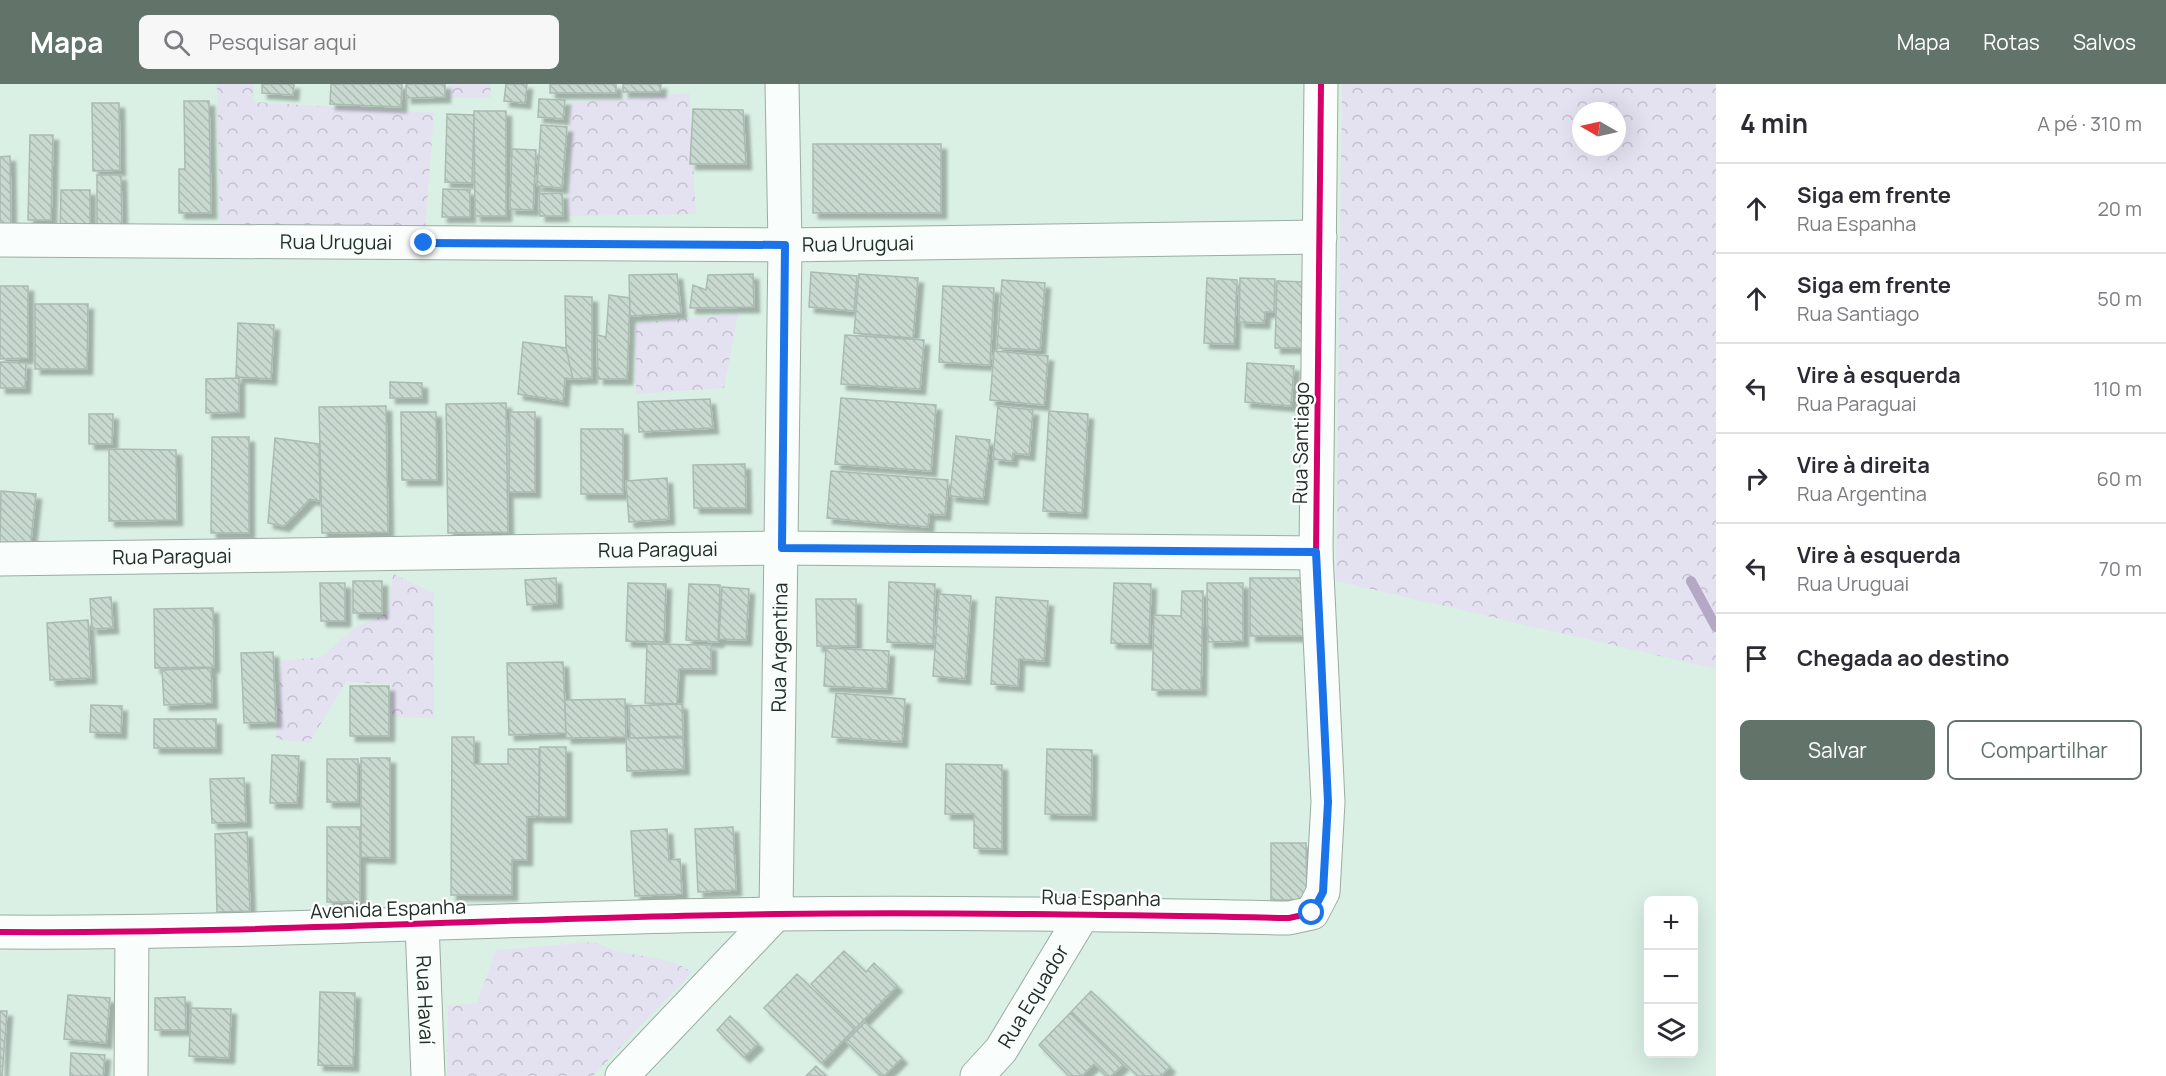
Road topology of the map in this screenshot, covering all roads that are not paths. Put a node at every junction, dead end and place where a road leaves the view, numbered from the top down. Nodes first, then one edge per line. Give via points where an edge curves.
1 (782, 84) edge
2 (1321, 84) edge
3 (1320, 237) junction
4 (0, 240) edge
5 (785, 245) junction
6 (782, 548) junction
7 (1316, 552) junction
8 (0, 559) edge
9 (1328, 802) joint
10 (776, 914) junction
11 (1083, 914) junction
12 (422, 924) junction
13 (0, 932) edge
14 (132, 933) junction
15 (131, 1076) edge
16 (428, 1076) edge
17 (622, 1076) edge
18 (977, 1076) edge

1 - 5 street, Rua Argentina
2 - 3 street, Rua Santiago
3 - 5 street, Rua Uruguai
3 - 7 street, Rua Santiago
4 - 5 street, Rua Uruguai
5 - 6 street, Rua Argentina
6 - 7 street, Rua Paraguai
6 - 8 street, Rua Paraguai
6 - 10 street, Rua Argentina
7 - 9 street, Rua Santiago
9 - 11 street, Rua Espanha via 1323,892 1312,913 1289,918
10 - 11 street, Rua Espanha
10 - 12 street, Avenida Espanha
10 - 17 street
11 - 18 street, Rua Equador via 1001,1050
12 - 14 street, Avenida Espanha
12 - 16 street, Rua Havaí
13 - 14 street, Avenida Espanha
14 - 15 street

